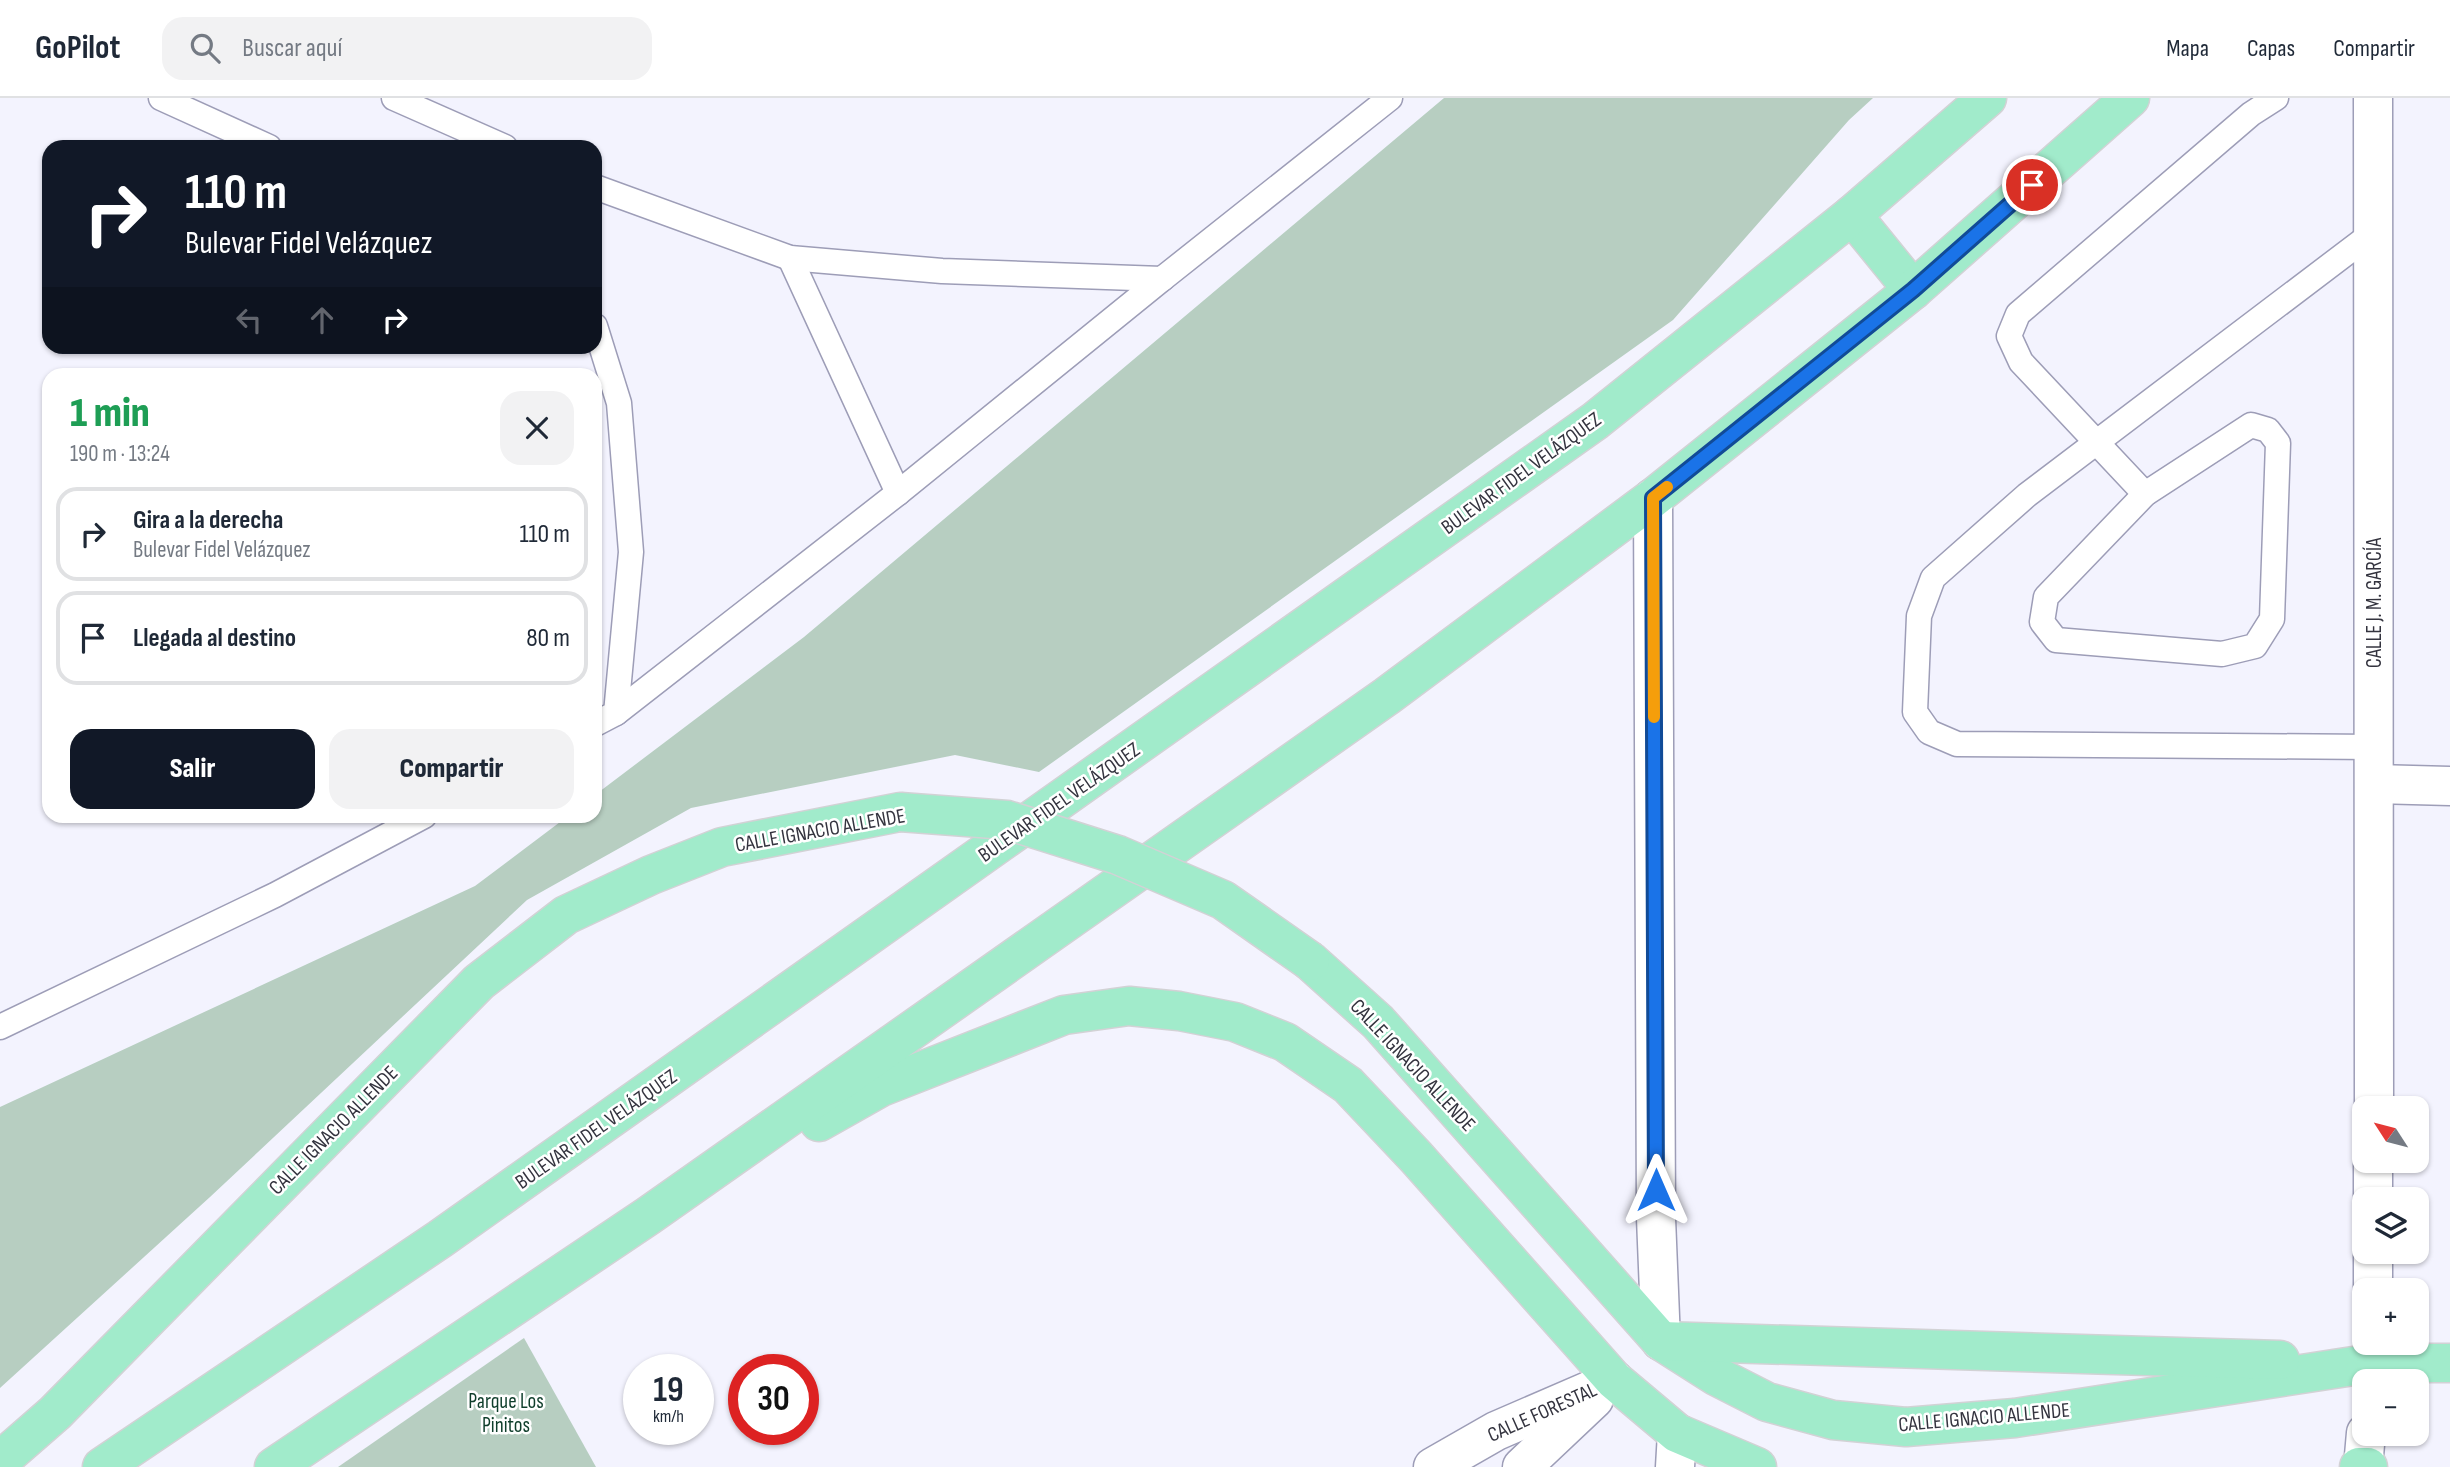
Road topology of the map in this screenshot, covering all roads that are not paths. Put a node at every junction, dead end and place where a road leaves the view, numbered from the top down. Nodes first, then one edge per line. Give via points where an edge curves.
1 (161, 98) edge
2 (394, 98) edge
3 (1390, 98) edge
4 (1987, 98) edge
5 (2130, 98) edge
6 (2276, 98) edge
7 (2374, 98) edge
8 (254, 140) edge
9 (489, 140) edge
10 (602, 190) edge
11 (1852, 215) junction
12 (2374, 232) junction
13 (790, 258) junction
14 (1162, 279) junction
15 (1913, 290) junction
16 (602, 348) edge
17 (2095, 443) junction
18 (898, 493) junction
19 (2145, 494) junction
20 (1653, 498) junction
21 (605, 719) edge
22 (2375, 765) junction
23 (2450, 786) edge
24 (411, 823) edge
25 (0, 1027) edge
26 (2374, 1096) edge
27 (648, 1216) junction
28 (1661, 1342) junction
29 (2372, 1362) edge
30 (2450, 1363) edge
31 (1614, 1380) junction
32 (2365, 1446) edge
33 (1676, 1450) edge
34 (0, 1461) edge
35 (102, 1467) edge
36 (274, 1467) edge
37 (1433, 1467) edge
38 (1522, 1467) edge
39 (1757, 1467) edge
40 (2363, 1467) edge

1 - 8 lane
2 - 9 lane
3 - 14 lane
4 - 11 main road, BULEVAR FIDEL VELÁZQUEZ
5 - 15 main road
6 - 17 lane via 2018,314 2009,336 2021,362
7 - 12 street, CALLE J. M. GARCÍA
10 - 13 lane
11 - 15 main road
11 - 35 main road, BULEVAR FIDEL VELÁZQUEZ via 1595,421 451,1231
12 - 17 lane
12 - 22 street, CALLE J. M. GARCÍA
13 - 14 lane via 942,271
13 - 18 lane
14 - 18 lane
15 - 20 main road
16 - 21 lane via 619,403 631,552
17 - 19 lane
17 - 22 lane via 2027,495 1933,578 1919,615 1915,712 1929,732 1957,744
18 - 21 lane
19 - 19 lane via 2251,425 2267,430 2278,443 2272,619 2255,646 2222,654 2056,639 2042,622 2046,597
20 - 27 main road via 1387,696
20 - 28 street via 1656,1218
22 - 23 street
22 - 26 street, CALLE J. M. GARCÍA
24 - 25 lane via 275,895
27 - 31 main road via 881,1087 1064,1015 1129,1006 1179,1011 1235,1022 1285,1042 1348,1086
27 - 36 main road
28 - 29 main road
28 - 29 main road, CALLE IGNACIO ALLENDE via 1767,1402 1833,1420 1906,1427 2015,1418
28 - 34 main road, CALLE IGNACIO ALLENDE, bridge via 1378,1022 1310,961 1223,901 1118,855 1007,820 900,812 722,847 566,915 479,982 55,1413
29 - 30 main road, CALLE IGNACIO ALLENDE
31 - 33 main road
31 - 37 street, CALLE FORESTAL via 1496,1431
31 - 38 street, CALLE FORESTAL
32 - 40 street
33 - 39 main road

